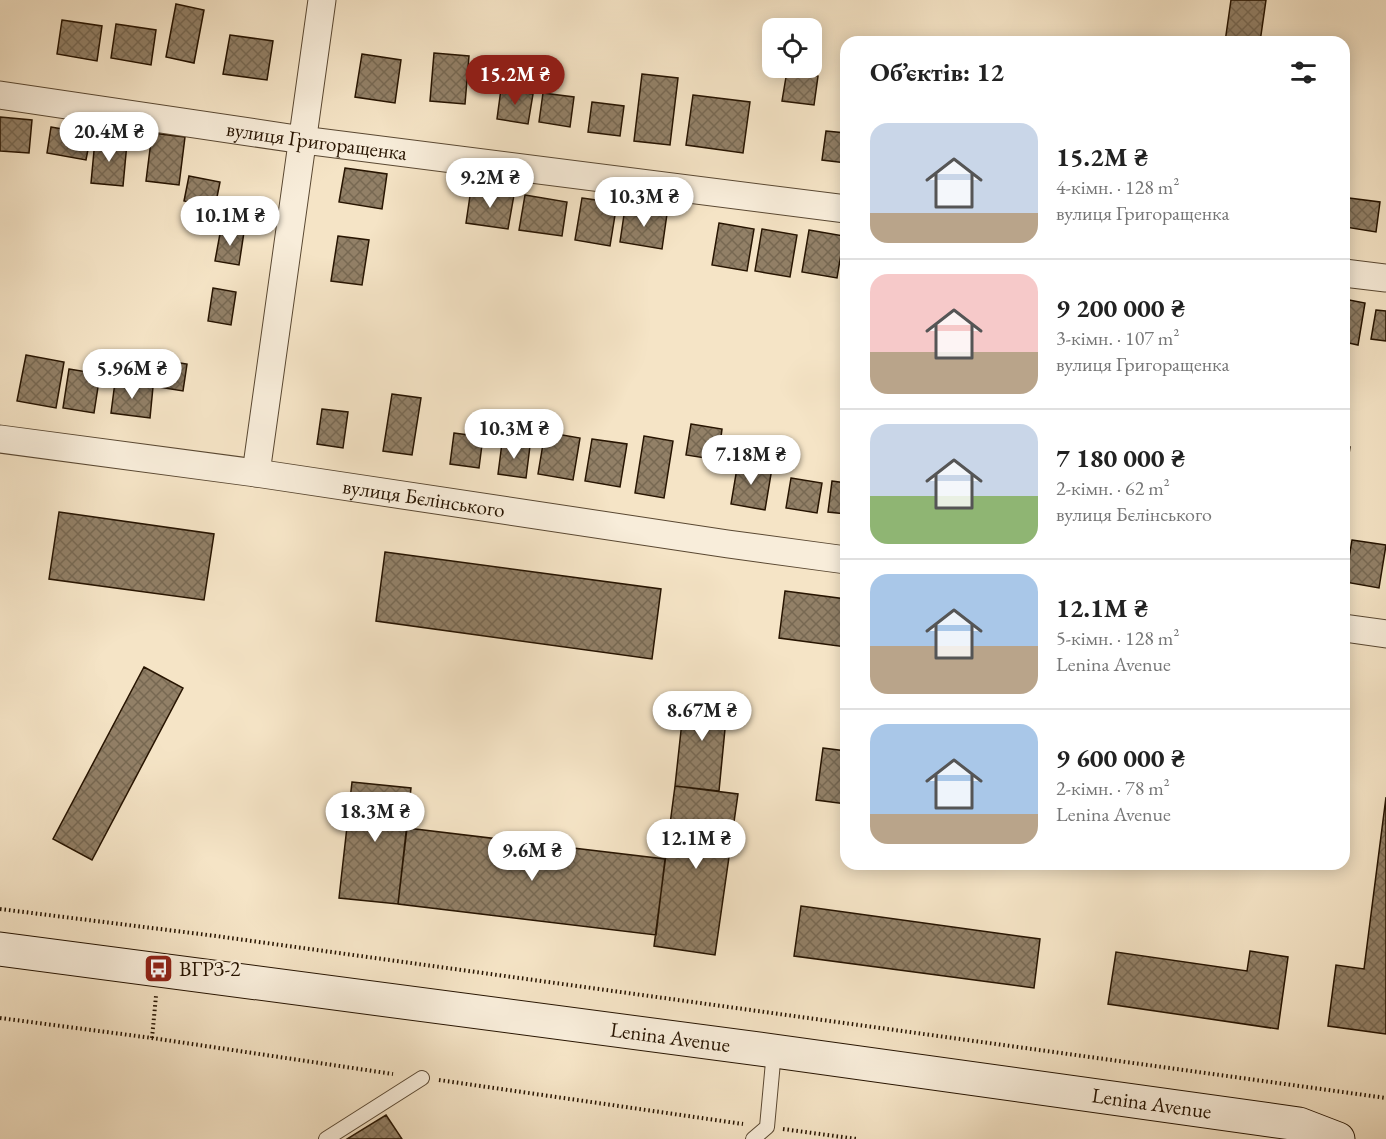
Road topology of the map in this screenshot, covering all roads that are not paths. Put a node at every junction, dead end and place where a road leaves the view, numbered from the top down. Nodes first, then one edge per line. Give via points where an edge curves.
1 (322, 0) edge
2 (0, 95) edge
3 (303, 140) junction
4 (840, 208) edge
5 (1350, 274) edge
6 (1386, 278) edge
7 (0, 439) edge
8 (256, 473) junction
9 (840, 559) edge
10 (1350, 629) edge
11 (1386, 634) edge
12 (0, 949) edge
13 (774, 1051) junction
14 (422, 1078) dead end
15 (326, 1139) edge
16 (753, 1139) edge
17 (1338, 1139) edge

1 - 3 street
2 - 3 street, вулиця Григоращенка
3 - 4 street, вулиця Григоращенка
3 - 8 street
5 - 6 street
7 - 8 street, вулиця Бєлінського
8 - 9 street, вулиця Бєлінського
10 - 11 street
12 - 13 main road, Lenina Avenue
13 - 16 lane via 767,1127
13 - 17 main road, Lenina Avenue via 1299,1124
14 - 15 lane

